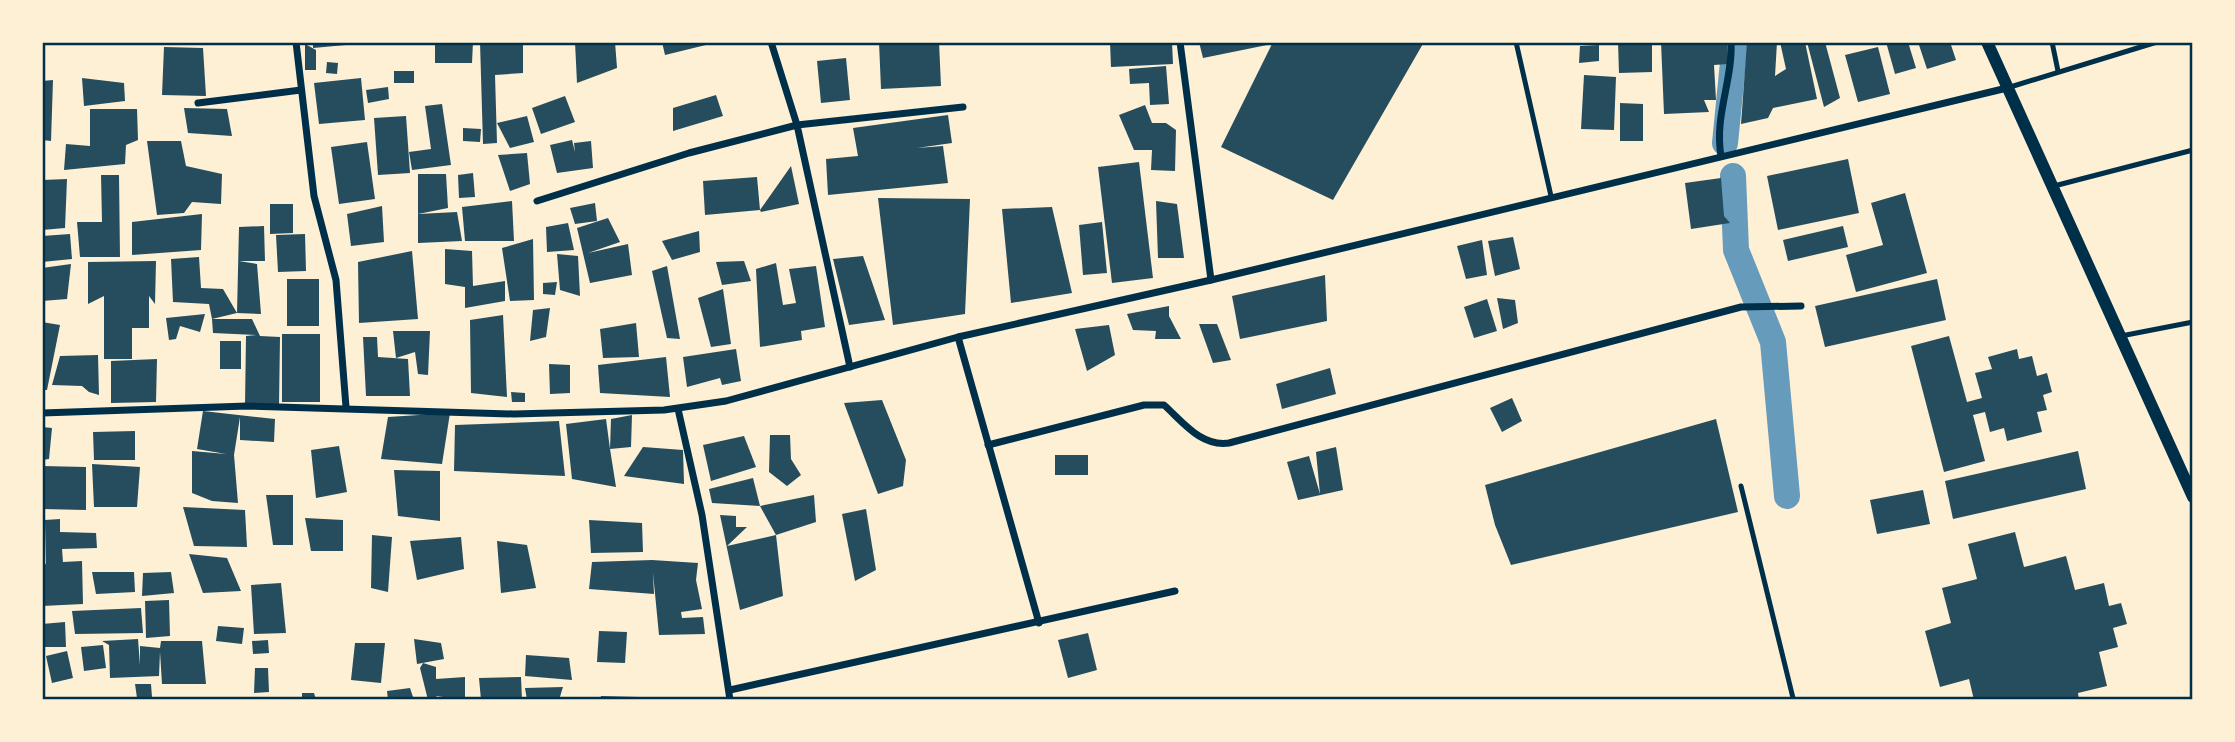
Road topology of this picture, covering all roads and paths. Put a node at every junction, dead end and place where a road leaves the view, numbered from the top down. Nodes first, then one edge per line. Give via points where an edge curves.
1 (296, 42) edge
2 (771, 42) edge
3 (1180, 42) edge
4 (1517, 42) edge
5 (1731, 42) edge
6 (1987, 42) edge
7 (2052, 42) edge
8 (2157, 42) edge
9 (2058, 71) junction
10 (2007, 88) junction
11 (301, 90) junction
12 (198, 103) dead end
13 (963, 107) dead end
14 (797, 125) junction
15 (2193, 150) edge
16 (1721, 156) junction
17 (2052, 186) junction
18 (1551, 196) junction
19 (537, 201) dead end
20 (1211, 280) junction
21 (1801, 306) dead end
22 (2193, 322) edge
23 (958, 337) junction
24 (2120, 337) junction
25 (850, 367) junction
26 (346, 407) junction
27 (678, 409) junction
28 (42, 413) edge
29 (988, 445) junction
30 (1741, 486) dead end
31 (2193, 497) edge
32 (1175, 591) dead end
33 (1039, 623) junction
34 (730, 690) junction
35 (1793, 698) edge
36 (730, 700) edge

1 - 11 street
2 - 14 street
3 - 20 street
4 - 18 lane
5 - 16 street via 1718,143
6 - 10 street
7 - 9 lane
8 - 9 lane
9 - 10 lane
10 - 16 street
10 - 17 street
11 - 12 street
11 - 26 street via 318,220 336,280
13 - 14 street
14 - 19 street
14 - 25 street
15 - 17 lane
16 - 18 street
17 - 24 street
18 - 20 street
20 - 23 street
21 - 29 street via 1741,307 1228,443 1216,445 1200,437 1164,405 1144,405
22 - 24 lane
23 - 25 street
23 - 29 street
24 - 31 street
25 - 27 street via 726,401
26 - 27 street via 514,414
26 - 28 street via 187,406
27 - 34 street via 702,515
29 - 33 street
30 - 35 lane
32 - 33 street
33 - 34 street
34 - 36 street

